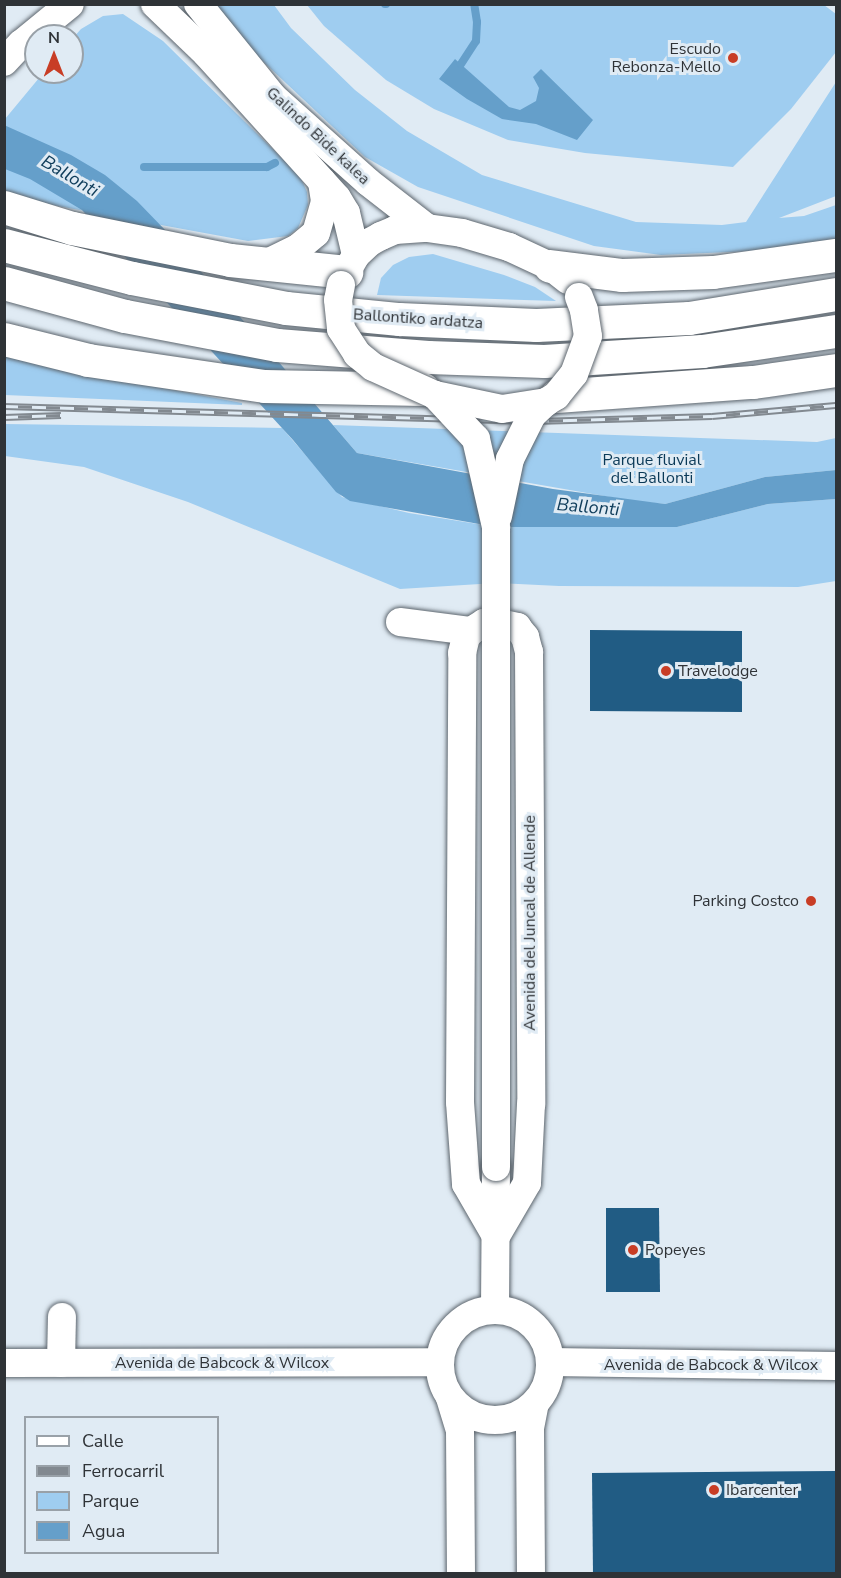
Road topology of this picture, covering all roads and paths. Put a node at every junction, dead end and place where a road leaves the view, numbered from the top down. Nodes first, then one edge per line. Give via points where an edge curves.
1 (49, 4) edge
2 (70, 4) edge
3 (175, 10) edge
4 (12, 54) edge
5 (322, 181) junction
6 (4, 207) edge
7 (427, 228) junction
8 (4, 245) edge
9 (837, 255) edge
10 (265, 264) junction
11 (550, 266) junction
12 (348, 270) junction
13 (4, 283) edge
14 (837, 294) edge
15 (837, 331) edge
16 (4, 339) edge
17 (837, 370) edge
18 (429, 392) junction
19 (551, 399) junction
20 (495, 527) junction
21 (400, 622) dead end
22 (471, 631) junction
23 (496, 1236) junction
24 (495, 1310) junction
25 (62, 1317) dead end
26 (439, 1362) junction
27 (550, 1362) junction
28 (4, 1363) edge
29 (62, 1363) junction
30 (837, 1366) edge
31 (450, 1398) junction
32 (534, 1403) junction
33 (460, 1574) edge
34 (531, 1574) edge

1 - 4 street
2 - 4 street
3 - 5 street, Galindo Bide kalea
3 - 7 street, Galindo Bide kalea via 360,176
5 - 10 street via 325,201 316,233 298,248
5 - 12 street, Galindo Bide kalea via 346,213
6 - 10 main road via 72,228
7 - 11 street via 462,233 509,247
7 - 12 street via 395,230 370,242
8 - 14 main road, Ballontiko ardatza via 132,278 286,308 399,319 536,325 690,318
9 - 11 main road via 712,272 621,275
10 - 12 main road
11 - 19 street, bridge via 563,274 579,297 588,336 580,363
12 - 18 street, Galindo Bide kalea, bridge via 338,318 346,339 357,354 388,375
13 - 15 main road via 125,316 277,345 428,357 544,361 702,351
16 - 18 main road via 88,360 264,386
17 - 19 main road via 753,382
18 - 19 street, Galindo Bide kalea, bridge via 502,409
18 - 20 street, bridge via 476,439
19 - 20 street, bridge via 532,415 510,459
20 - 23 street, Avenida del Juncal de Allende, bridge
21 - 22 street
22 - 23 street via 462,653 460,1102 466,1184
22 - 23 street, Avenida del Juncal de Allende via 484,623 506,622 525,637 529,652 531,1104 527,1183
23 - 24 street, Avenida del Juncal de Allende
24 - 26 street via 478,1312 451,1331
24 - 27 street via 527,1319 539,1331
25 - 29 street
26 - 29 street, Avenida de Babcock & Wilcox
26 - 31 street
27 - 30 street, Avenida de Babcock & Wilcox
27 - 32 street via 544,1392
28 - 29 street, Avenida de Babcock & Wilcox
31 - 32 street via 464,1411 482,1419 501,1420
31 - 33 street via 460,1431
32 - 34 street via 530,1428

